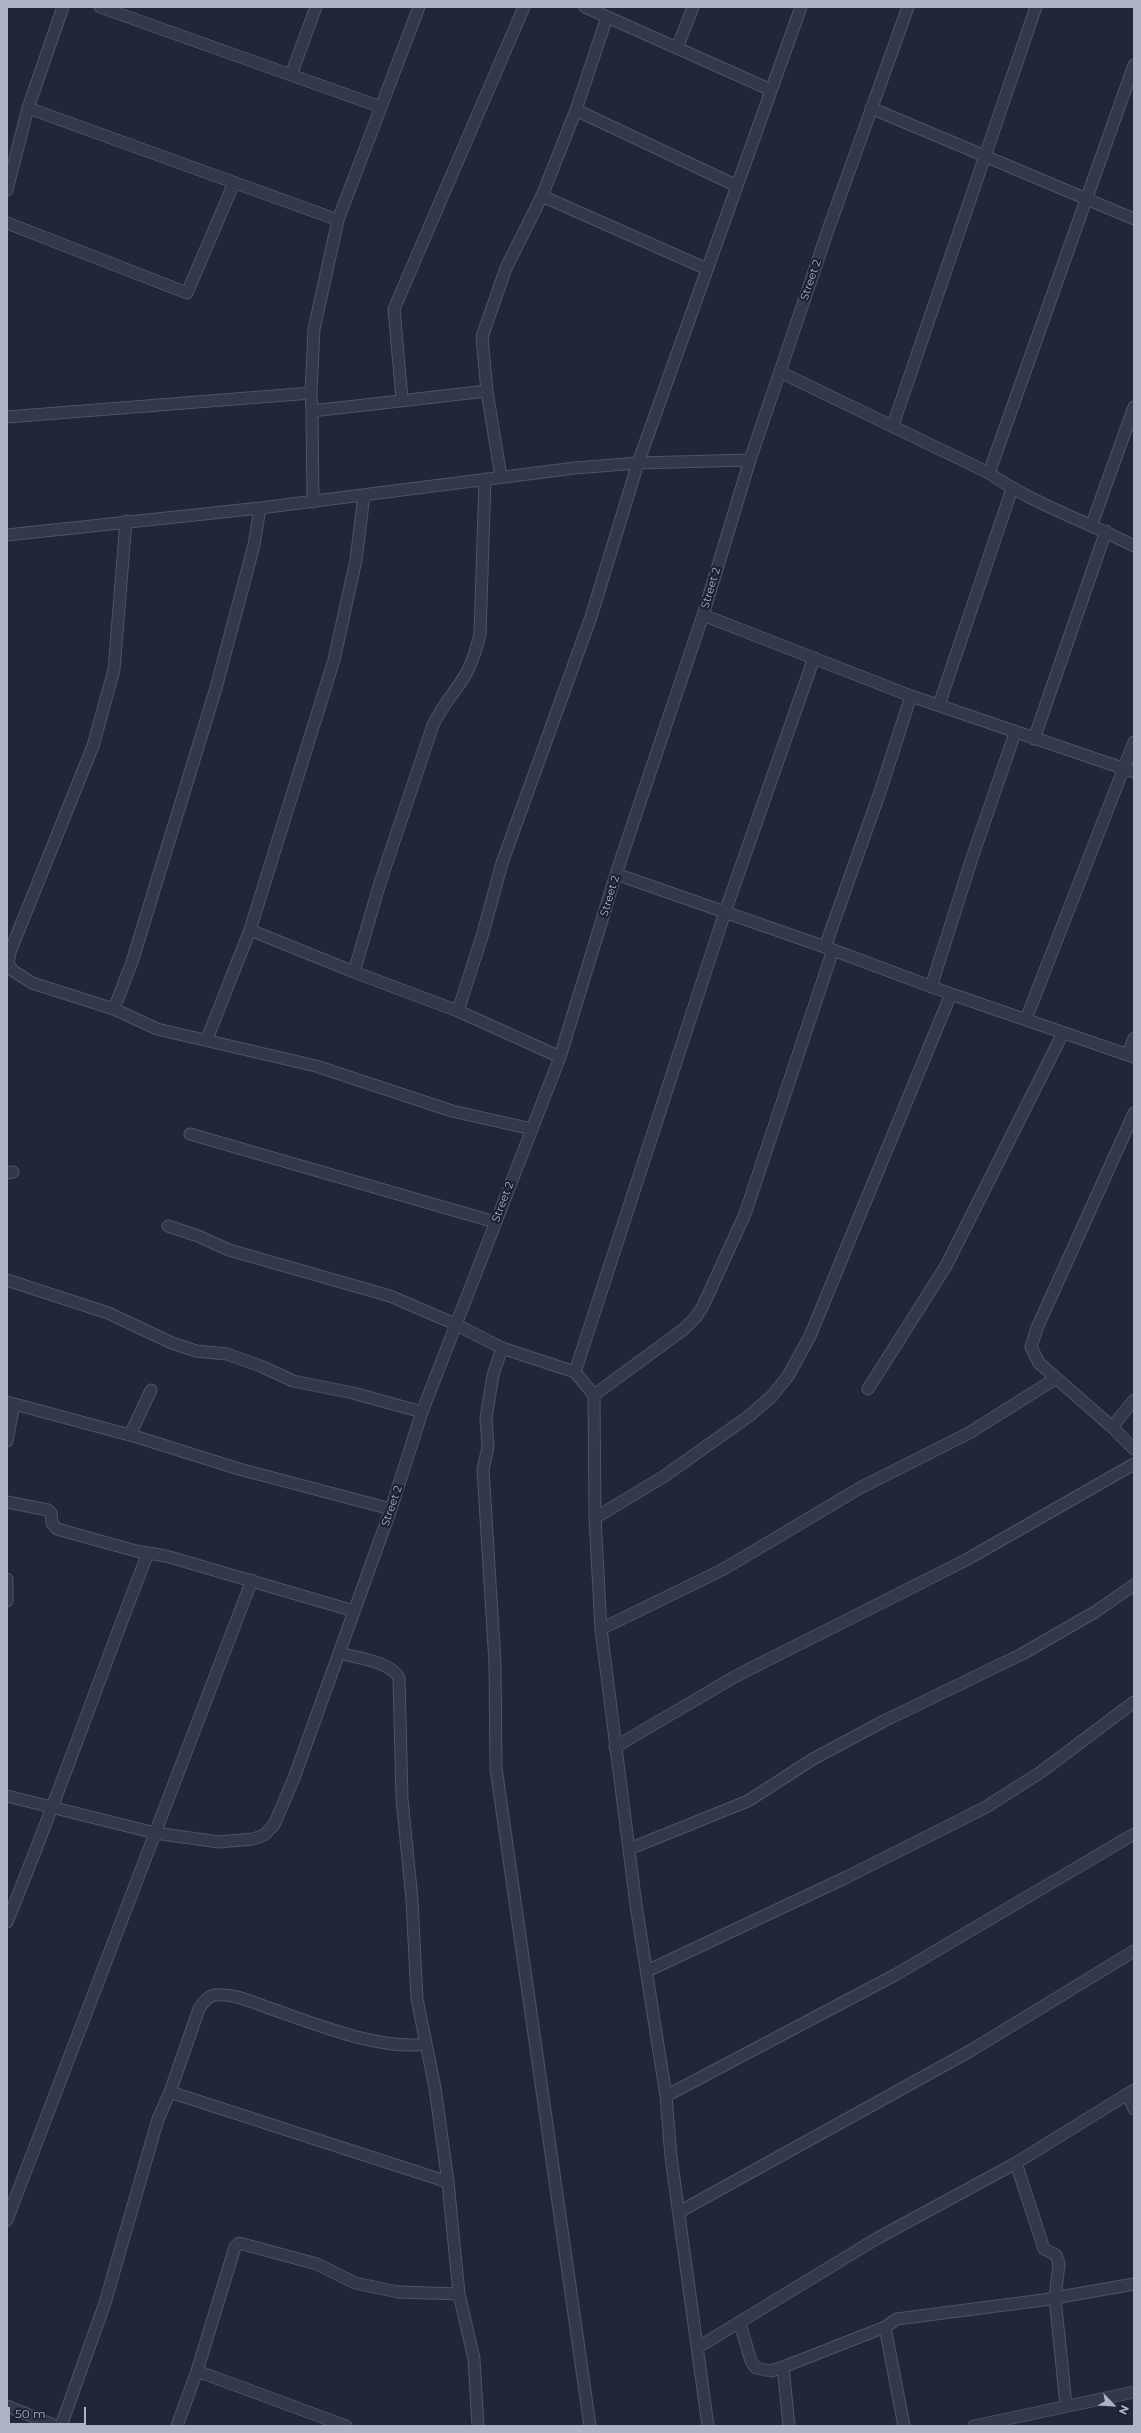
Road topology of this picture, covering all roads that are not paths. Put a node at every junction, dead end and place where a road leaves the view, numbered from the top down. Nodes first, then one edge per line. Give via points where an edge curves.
1 (63, 7) edge
2 (100, 7) edge
3 (316, 7) edge
4 (419, 7) edge
5 (524, 7) edge
6 (585, 7) edge
7 (693, 7) edge
8 (801, 7) edge
9 (908, 7) edge
10 (1036, 7) edge
11 (607, 17) junction
12 (677, 48) junction
13 (1134, 65) edge
14 (291, 75) junction
15 (771, 90) junction
16 (381, 107) junction
17 (28, 108) junction
18 (871, 108) junction
19 (576, 110) junction
20 (984, 155) junction
21 (234, 183) junction
22 (737, 186) junction
23 (7, 190) edge
24 (542, 196) junction
25 (1086, 199) junction
26 (1134, 219) edge
27 (338, 220) junction
28 (7, 223) edge
29 (707, 268) junction
30 (780, 372) junction
31 (487, 390) junction
32 (311, 392) junction
33 (402, 399) junction
34 (1134, 407) edge
35 (312, 411) junction
36 (7, 417) edge
37 (892, 425) junction
38 (750, 460) junction
39 (638, 463) junction
40 (989, 473) junction
41 (502, 477) junction
42 (485, 479) junction
43 (1012, 489) junction
44 (364, 495) junction
45 (313, 502) junction
46 (260, 508) junction
47 (126, 521) junction
48 (1092, 524) junction
49 (1106, 531) junction
50 (7, 535) edge
51 (1134, 546) edge
52 (703, 615) junction
53 (814, 658) junction
54 (911, 696) junction
55 (940, 705) junction
56 (1015, 733) junction
57 (1034, 739) junction
58 (1134, 742) edge
59 (1123, 769) junction
60 (1134, 772) edge
61 (616, 874) junction
62 (725, 912) junction
63 (250, 930) junction
64 (829, 948) junction
65 (10, 970) edge
66 (354, 972) junction
67 (931, 986) junction
68 (951, 994) junction
69 (114, 1009) junction
70 (458, 1012) junction
71 (1026, 1019) junction
72 (1063, 1033) junction
73 (1134, 1038) edge
74 (207, 1039) junction
75 (1131, 1056) edge
76 (560, 1057) junction
77 (1134, 1113) edge
78 (532, 1129) junction
79 (190, 1134) dead end
80 (495, 1222) junction
81 (168, 1226) dead end
82 (7, 1280) edge
83 (455, 1324) junction
84 (502, 1348) junction
85 (575, 1372) junction
86 (1055, 1379) junction
87 (868, 1389) dead end
88 (151, 1390) dead end
89 (594, 1395) junction
90 (1134, 1400) edge
91 (10, 1403) edge
92 (422, 1412) junction
93 (1112, 1427) junction
94 (130, 1435) junction
95 (7, 1441) edge
96 (1134, 1449) edge
97 (1134, 1464) edge
98 (7, 1502) edge
99 (391, 1509) junction
100 (595, 1518) junction
101 (148, 1553) junction
102 (7, 1579) edge
103 (252, 1580) junction
104 (1134, 1585) edge
105 (7, 1601) edge
106 (354, 1611) junction
107 (601, 1629) junction
108 (339, 1653) junction
109 (1134, 1702) edge
110 (615, 1747) junction
111 (7, 1796) edge
112 (53, 1809) junction
113 (155, 1833) junction
114 (1134, 1834) edge
115 (629, 1849) junction
116 (7, 1922) edge
117 (1134, 1951) edge
118 (646, 1971) junction
119 (426, 2044) junction
120 (170, 2092) junction
121 (1131, 2092) edge
122 (666, 2096) junction
123 (1134, 2109) edge
124 (1016, 2163) junction
125 (448, 2182) junction
126 (679, 2212) junction
127 (7, 2220) edge
128 (1134, 2284) edge
129 (459, 2294) junction
130 (1055, 2298) junction
131 (740, 2324) junction
132 (885, 2327) junction
133 (697, 2348) junction
134 (784, 2367) junction
135 (197, 2371) junction
136 (1134, 2392) edge
137 (1066, 2405) junction
138 (7, 2406) edge
139 (56, 2426) edge
140 (62, 2426) edge
141 (177, 2426) edge
142 (346, 2426) edge
143 (478, 2426) edge
144 (590, 2426) edge
145 (708, 2426) edge
146 (789, 2426) edge
147 (904, 2426) edge
148 (974, 2426) edge

1 - 17 street
2 - 14 street
3 - 14 street
4 - 16 street
5 - 33 street via 394,309
6 - 11 street
7 - 12 street
8 - 15 street
9 - 18 street, Street 2
10 - 20 street
11 - 12 street
11 - 19 street
12 - 15 street
13 - 25 street
14 - 16 street
15 - 22 street
16 - 27 street
17 - 21 street
17 - 23 street
18 - 20 street
18 - 30 street, Street 2
19 - 22 street
19 - 24 street
20 - 25 street
20 - 37 street
21 - 27 street
21 - 28 street via 187,293
22 - 29 street
24 - 29 street
24 - 31 street via 506,268 482,337
25 - 26 street
25 - 40 street
27 - 32 street via 314,328
29 - 39 street
30 - 37 street
30 - 38 street, Street 2
31 - 33 street
31 - 41 street
32 - 35 street
32 - 36 street
33 - 35 street
34 - 48 street
35 - 45 street
37 - 40 street
38 - 39 street
38 - 52 street, Street 2
39 - 41 street
39 - 70 street via 591,617 502,863
40 - 43 street
41 - 42 street
42 - 44 street
42 - 66 street via 480,635 467,673 433,725 394,839
43 - 48 street
43 - 55 street
44 - 45 street
44 - 63 street via 356,560 334,660
45 - 46 street
46 - 47 street
46 - 69 street via 254,545 216,688 132,962
47 - 50 street
47 - 65 street via 114,670 93,746 10,952
48 - 49 street
49 - 51 street
49 - 57 street
52 - 53 street
52 - 61 street, Street 2
53 - 54 street
53 - 62 street
54 - 55 street
54 - 64 street
55 - 56 street
56 - 57 street
56 - 67 street
57 - 59 street
58 - 59 street
59 - 60 street
59 - 71 street
61 - 62 street
61 - 76 street, Street 2
62 - 64 street
62 - 85 street
63 - 66 street
63 - 74 street
64 - 67 street
64 - 89 street via 748,1207 703,1306 696,1318 684,1329
65 - 69 street via 46,988
66 - 70 street
67 - 68 street
68 - 71 street
68 - 100 street via 810,1336 788,1376 772,1396 749,1416 663,1477
69 - 74 street via 157,1029
70 - 76 street
71 - 72 street
72 - 75 street
72 - 87 street via 946,1266
73 - 75 street
74 - 78 street via 316,1066 452,1111
76 - 78 street, Street 2
77 - 86 street via 1032,1340 1033,1355
78 - 80 street, Street 2
79 - 80 street
80 - 83 street, Street 2
81 - 83 street via 229,1250 390,1296
82 - 92 street via 108,1313 172,1343 196,1351 227,1354 293,1381 353,1392
83 - 84 street
83 - 92 street, Street 2
84 - 85 street
84 - 144 street via 493,1375 486,1418 488,1447 483,1470 495,1663 496,1768
85 - 89 street
86 - 93 street
86 - 107 street via 969,1433 860,1488 722,1570
88 - 94 street
89 - 100 street
90 - 93 street
91 - 94 street
91 - 95 street
92 - 99 street, Street 2
93 - 96 street
94 - 99 street via 239,1469
97 - 110 street via 966,1560 736,1676
98 - 101 street via 48,1510 51,1513 52,1524 57,1529
99 - 106 street, Street 2
100 - 107 street
101 - 103 street
101 - 112 street via 94,1692
102 - 105 street
103 - 106 street
103 - 113 street
104 - 115 street via 1095,1612 1022,1654 825,1752 748,1801
106 - 108 street, Street 2
107 - 110 street
108 - 113 street, Street 2 via 294,1778 274,1825 264,1835 253,1839 220,1842
108 - 119 street via 388,1667 395,1671 398,1678 402,1799 412,1900 417,1999
109 - 118 street via 1041,1772 986,1807 847,1877
110 - 115 street
111 - 112 street, Street 2
112 - 113 street, Street 2
112 - 116 street
113 - 127 street
114 - 122 street via 896,1975
115 - 118 street
117 - 126 street via 970,2051
118 - 122 street
119 - 120 street via 397,2045 362,2037 242,1998 214,1995 206,1999 199,2009
119 - 125 street
120 - 125 street
120 - 140 street via 158,2119 105,2303
121 - 123 street
121 - 124 street
122 - 126 street
124 - 130 street via 1044,2249 1056,2255 1059,2264
124 - 131 street via 876,2239
125 - 129 street
126 - 133 street
128 - 130 street
129 - 135 street via 398,2292 355,2283 317,2264 239,2243 235,2247
129 - 143 street via 474,2359
130 - 132 street via 925,2314 897,2319
130 - 137 street
131 - 133 street
131 - 134 street via 751,2362 756,2368 771,2371
132 - 134 street
132 - 147 street
133 - 145 street
134 - 146 street
135 - 141 street
135 - 142 street
136 - 137 street
137 - 148 street
138 - 139 street

